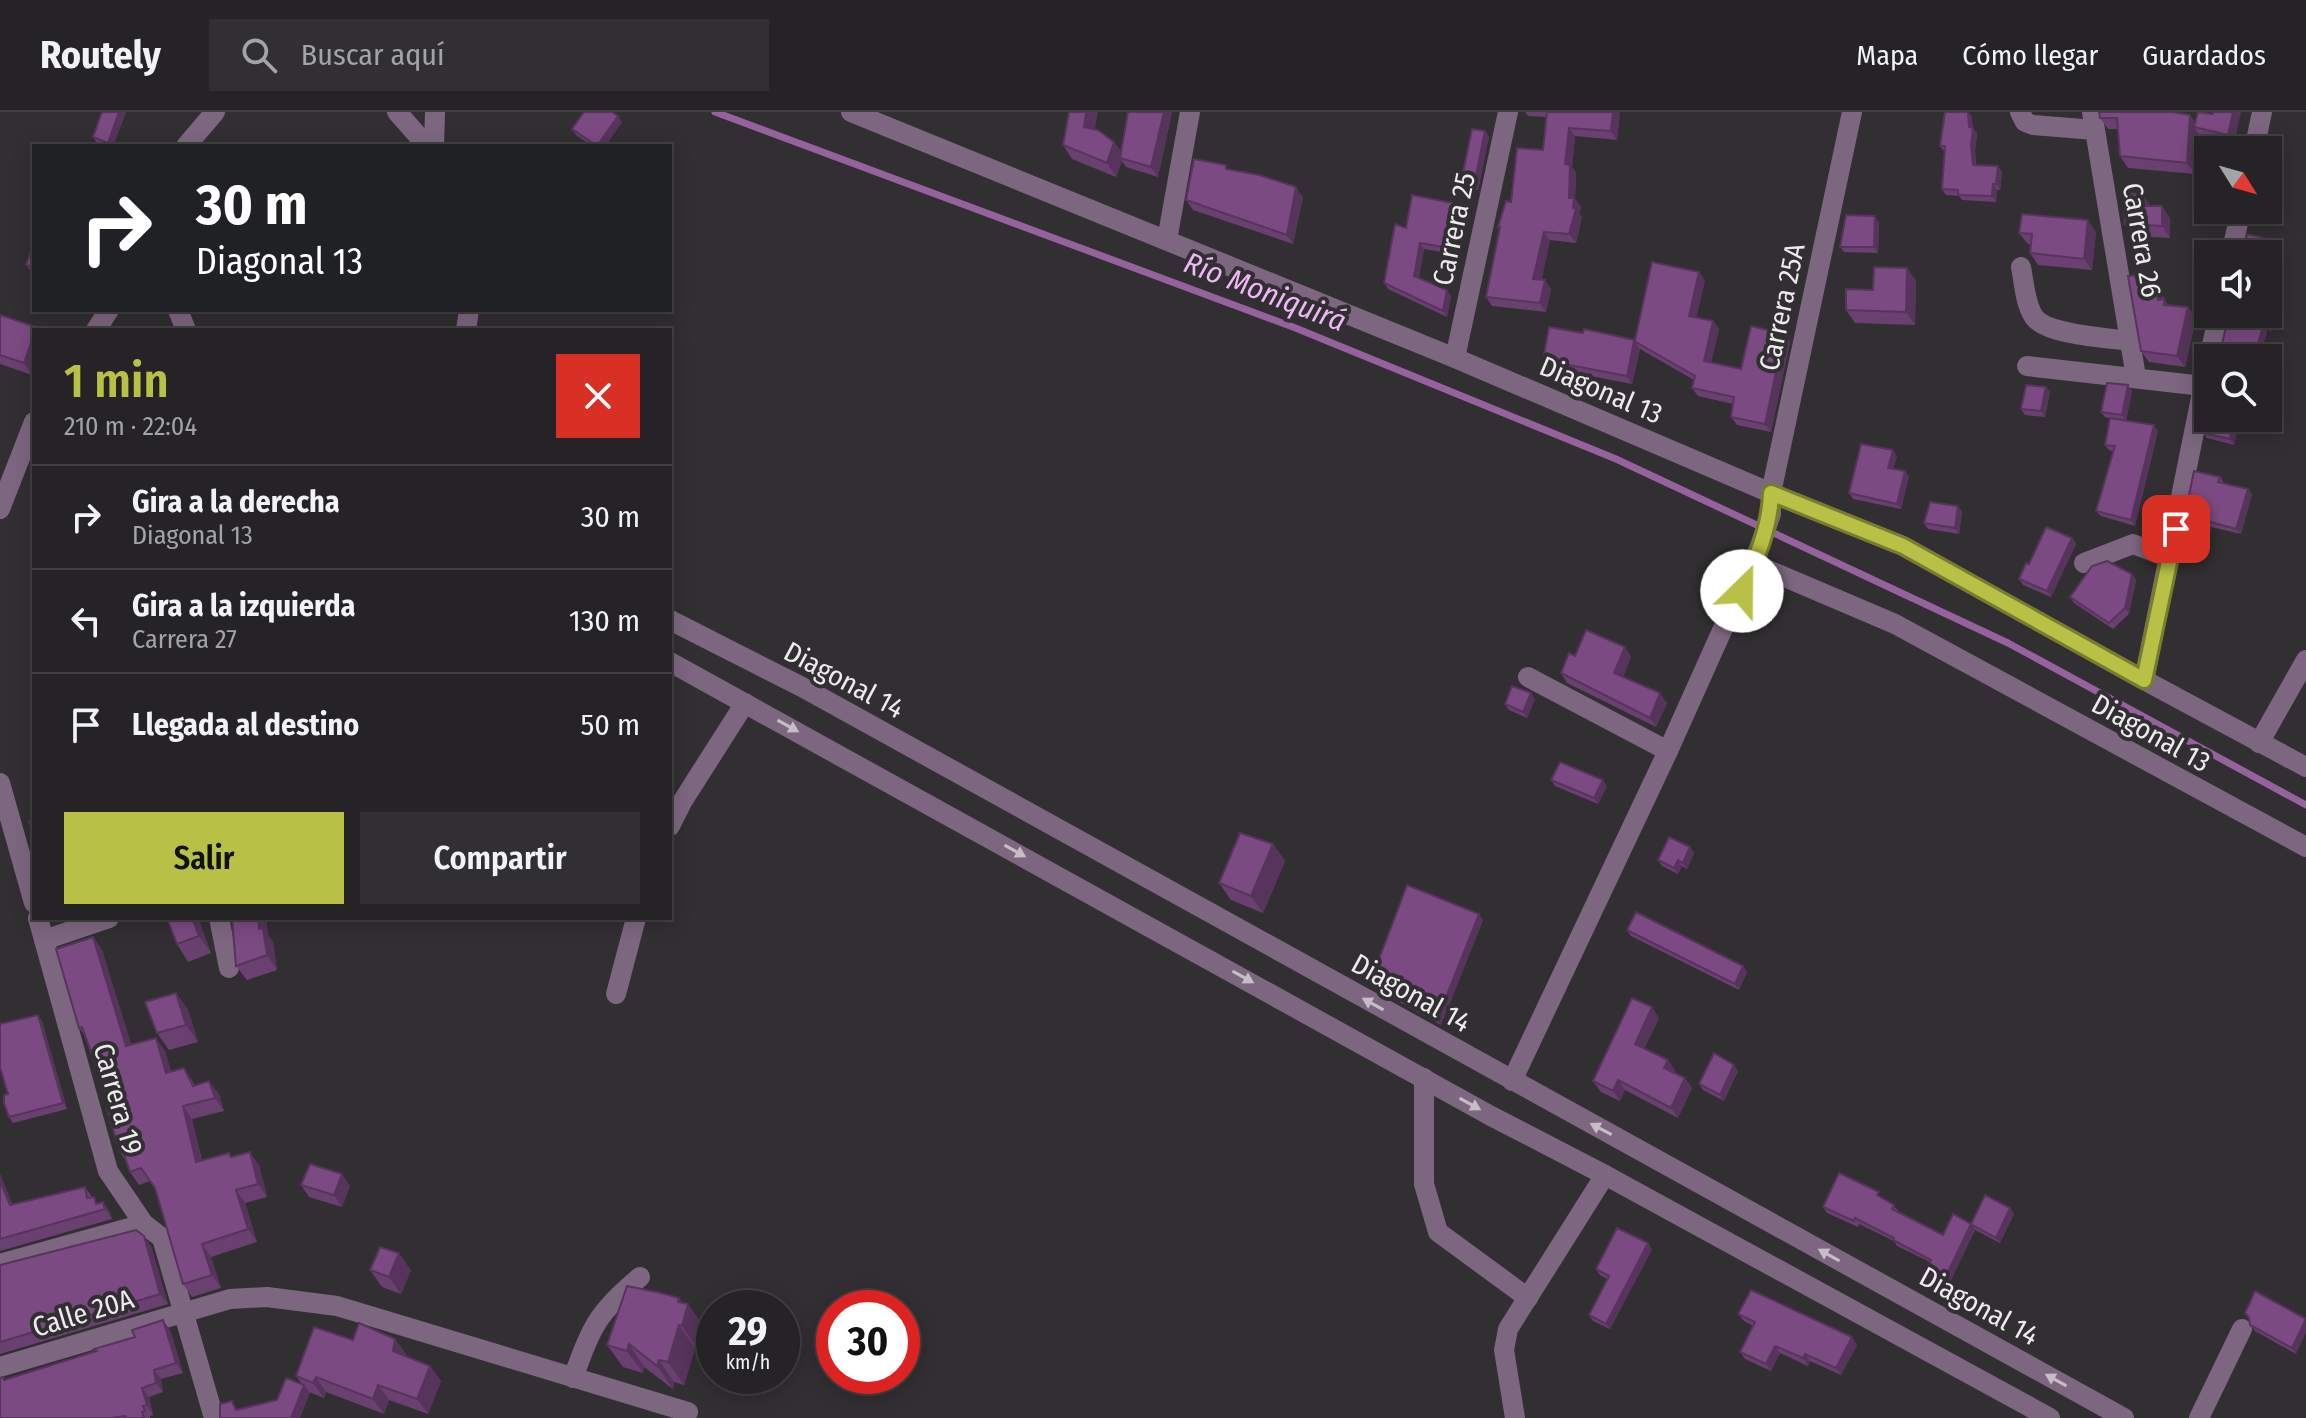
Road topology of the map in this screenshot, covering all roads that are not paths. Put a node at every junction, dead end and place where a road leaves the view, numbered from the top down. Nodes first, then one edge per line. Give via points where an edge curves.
1 (197, 112) edge
2 (215, 112) edge
3 (397, 112) edge
4 (435, 112) edge
5 (851, 112) edge
6 (1190, 112) edge
7 (1508, 112) edge
8 (1852, 112) edge
9 (2020, 112) edge
10 (2262, 112) edge
11 (2094, 121) edge
12 (897, 122) edge
13 (2257, 136) edge
14 (185, 144) edge
15 (186, 144) edge
16 (425, 144) edge
17 (434, 144) edge
18 (1167, 240) junction
19 (2021, 267) dead end
20 (2131, 341) junction
21 (1455, 358) junction
22 (2027, 366) dead end
23 (2136, 377) junction
24 (2194, 385) edge
25 (2194, 432) edge
26 (28, 444) edge
27 (1771, 503) junction
28 (0, 509) edge
29 (1757, 555) junction
30 (2170, 558) junction
31 (2084, 563) dead end
32 (672, 621) edge
33 (2306, 660) edge
34 (672, 663) edge
35 (1528, 677) dead end
36 (2144, 680) junction
37 (745, 703) junction
38 (2259, 743) junction
39 (1668, 751) junction
40 (2306, 767) edge
41 (0, 783) edge
42 (672, 822) edge
43 (2306, 847) edge
44 (32, 896) edge
45 (39, 920) edge
46 (103, 920) edge
47 (219, 920) edge
48 (635, 920) edge
49 (44, 940) junction
50 (229, 968) dead end
51 (616, 994) dead end
52 (1424, 1078) junction
53 (1512, 1081) junction
54 (1605, 1175) junction
55 (144, 1224) junction
56 (0, 1264) edge
57 (640, 1277) dead end
58 (1528, 1298) junction
59 (182, 1313) junction
60 (2242, 1329) dead end
61 (0, 1367) edge
62 (573, 1378) junction
63 (688, 1412) dead end
64 (214, 1418) edge
65 (1515, 1418) edge
66 (2050, 1418) edge
67 (2124, 1418) edge
68 (2199, 1418) edge

1 - 14 street
2 - 15 street
3 - 16 street
4 - 17 street
5 - 12 street, Diagonal 13
6 - 18 street
7 - 21 street, Carrera 25
8 - 27 street, Carrera 25A
9 - 11 street via 2033,125
10 - 13 street
11 - 20 street, Carrera 26
12 - 18 street, Diagonal 13
18 - 21 street, Diagonal 13
19 - 20 street via 2031,314 2039,323
20 - 23 street, Carrera 26
21 - 27 street, Diagonal 13
22 - 23 street
23 - 24 street
25 - 30 street
26 - 28 street
27 - 29 street, Carrera 25A
27 - 36 street, Diagonal 13 via 1903,546
29 - 39 street, Carrera 25A
29 - 43 street, Diagonal 13
30 - 31 street via 2133,544
30 - 36 street
53 -> 32 street, Diagonal 14
33 - 38 street
34 - 37 street
35 - 39 street
36 - 38 street, Diagonal 13
37 - 42 street
37 -> 52 street
38 - 40 street, Diagonal 13
39 - 53 street, Carrera 25A
41 - 44 street
45 - 49 street, Carrera 19
46 - 49 street
47 - 50 street
48 - 51 street
49 - 55 street, Carrera 19 via 108,1171
52 -> 54 street
52 - 58 street via 1424,1184 1438,1232
67 -> 53 street, Diagonal 14
54 - 58 street
54 - 66 street
55 - 56 street
55 - 59 street, Carrera 19 via 162,1238
57 - 62 street via 611,1301 590,1330
58 - 65 street via 1508,1329 1504,1350
59 - 61 street, Calle 20A
59 - 62 street, Calle 20A via 230,1299 267,1297 337,1306
59 - 64 street, Carrera 19
60 - 68 street
62 - 63 street, Calle 20A

